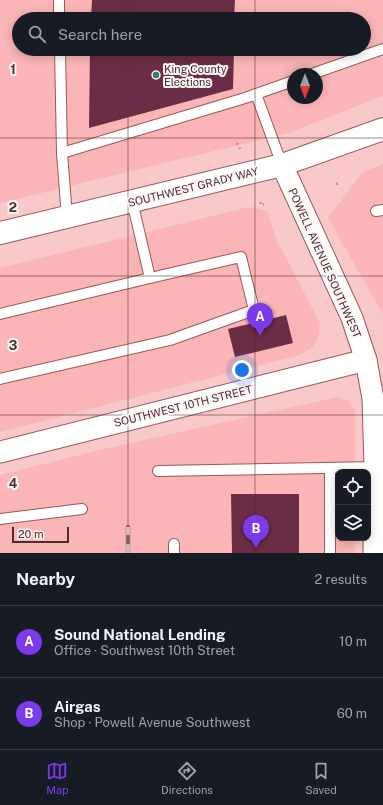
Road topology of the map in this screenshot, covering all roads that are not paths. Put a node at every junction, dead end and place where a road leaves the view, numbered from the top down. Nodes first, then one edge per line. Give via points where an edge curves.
1 (59, 0) edge
2 (59, 12) edge
3 (383, 49) edge
4 (371, 53) edge
5 (60, 56) edge
6 (363, 56) edge
7 (323, 70) edge
8 (287, 83) edge
9 (256, 94) junction
10 (383, 129) edge
11 (62, 153) junction
12 (282, 165) junction
13 (132, 201) junction
14 (67, 217) junction
15 (0, 234) edge
16 (150, 278) junction
17 (0, 314) edge
18 (366, 360) junction
19 (0, 379) edge
20 (0, 452) edge
21 (379, 467) edge
22 (330, 468) junction
23 (158, 471) dead end
24 (82, 510) dead end
25 (0, 519) edge
26 (330, 553) edge
27 (374, 553) edge

1 - 2 lane
3 - 4 lane
5 - 11 lane
6 - 7 lane
8 - 9 lane
9 - 11 lane
9 - 12 lane
10 - 12 main road, SOUTHWEST GRADY WAY
11 - 14 lane
12 - 13 main road, SOUTHWEST GRADY WAY
12 - 18 street, POWELL AVENUE SOUTHWEST via 352,318
13 - 14 main road, SOUTHWEST GRADY WAY
13 - 16 lane
14 - 15 main road, SOUTHWEST GRADY WAY
16 - 17 lane
16 - 19 lane via 241,257 254,310 170,340
18 - 20 street, SOUTHWEST 10TH STREET
18 - 21 street, POWELL AVENUE SOUTHWEST via 373,399
21 - 22 lane
21 - 27 street, POWELL AVENUE SOUTHWEST
22 - 23 lane
22 - 26 lane
24 - 25 lane

